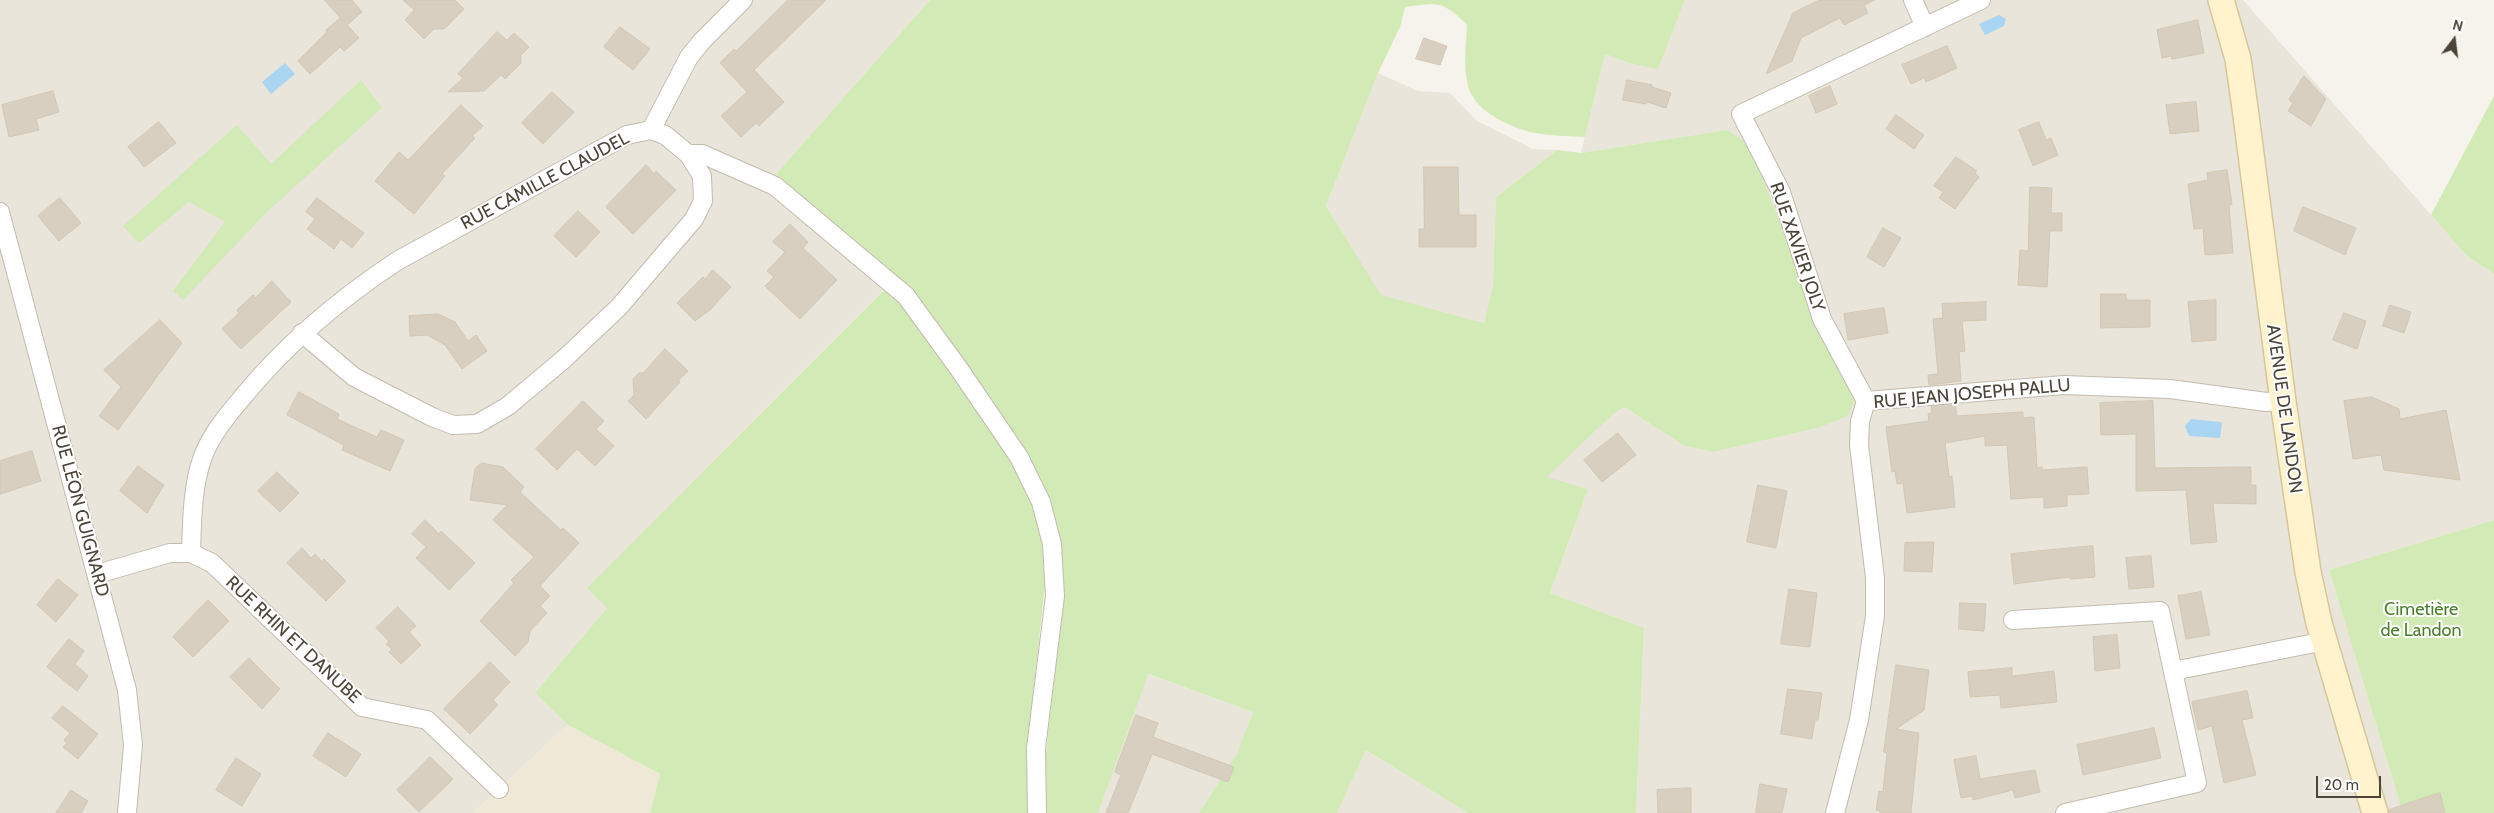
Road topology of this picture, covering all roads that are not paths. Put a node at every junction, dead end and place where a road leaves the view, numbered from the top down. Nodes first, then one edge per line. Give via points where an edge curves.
1 (744, 0) edge
2 (1913, 0) edge
3 (1981, 0) edge
4 (2221, 0) edge
5 (1925, 26) junction
6 (651, 130) junction
7 (688, 154) junction
8 (0, 212) edge
9 (302, 333) junction
10 (1866, 401) junction
11 (2283, 401) junction
12 (192, 553) junction
13 (97, 574) junction
14 (2013, 620) dead end
15 (2325, 641) junction
16 (2173, 671) junction
17 (499, 789) dead end
18 (127, 813) edge
19 (1037, 813) edge
20 (1835, 813) edge
21 (2066, 813) edge
22 (2375, 813) edge

1 - 6 street via 689,57
2 - 5 street
3 - 5 street, RUE XAVIER JOLY
4 - 11 street, AVENUE DE LANDON via 2238,59 2246,108
5 - 10 street, RUE XAVIER JOLY via 1741,114 1782,192 1822,319
6 - 7 street, RUE CAMILLE CLAUDEL via 665,135
6 - 9 street, RUE CAMILLE CLAUDEL via 627,134 397,262 363,284
7 - 9 street, RUE CAMILLE CLAUDEL via 702,176 704,189 703,201 694,218 619,307 508,406 477,424 446,423 354,377
7 - 19 street via 702,154 775,186 906,296 1019,457 1041,502 1052,544 1055,596 1036,748
8 - 13 street, RUE LÉON GUIGNARD
9 - 12 street, RUE CAMILLE CLAUDEL via 268,366 212,436 197,479
10 - 11 street, RUE JEAN JOSEPH PALLU via 2064,385 2170,389 2266,402
10 - 20 street, RUE JEAN JOSEPH PALLU via 1858,445 1876,578 1875,616 1859,720
11 - 15 street, AVENUE DE LANDON via 2308,572
12 - 13 street via 170,553
12 - 17 street, RUE RHIN ET DANUBE via 212,563 362,707 427,720
13 - 18 street, RUE LÉON GUIGNARD via 132,718 132,775
14 - 16 street via 2160,611
15 - 16 street
15 - 22 street, AVENUE DE LANDON
16 - 21 street via 2197,783

